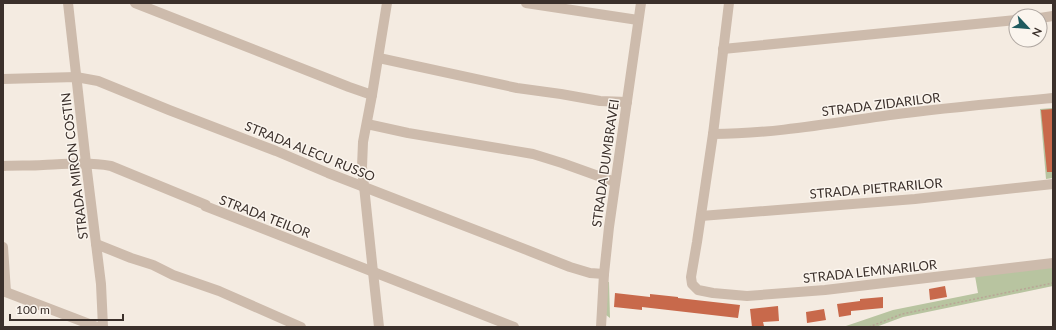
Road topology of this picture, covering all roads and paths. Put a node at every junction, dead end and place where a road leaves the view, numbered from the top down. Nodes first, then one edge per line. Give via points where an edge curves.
1 (68, 3) edge
2 (135, 3) edge
3 (387, 3) edge
4 (526, 3) edge
5 (641, 3) edge
6 (729, 3) edge
7 (638, 20) junction
8 (1008, 21) edge
9 (723, 49) junction
10 (379, 58) junction
11 (76, 77) junction
12 (3, 79) edge
13 (372, 95) junction
14 (1053, 98) edge
15 (627, 102) junction
16 (367, 124) junction
17 (713, 134) junction
18 (86, 163) junction
19 (3, 166) edge
20 (615, 182) junction
21 (1053, 184) edge
22 (364, 187) junction
23 (701, 216) junction
24 (96, 244) junction
25 (3, 247) edge
26 (1053, 263) edge
27 (373, 272) junction
28 (604, 274) junction
29 (1053, 283) edge
30 (5, 291) edge
31 (97, 327) edge
32 (102, 327) edge
33 (301, 327) edge
34 (379, 327) edge
35 (514, 327) edge
36 (602, 327) edge
37 (869, 327) edge

1 - 11 street, STRADA MIRON COSTIN
2 - 13 street
3 - 10 street
4 - 7 street
5 - 7 street, STRADA DUMBRAVEI
6 - 9 street
7 - 15 street, STRADA DUMBRAVEI
8 - 9 street
9 - 17 street
10 - 13 street
10 - 15 street via 517,88 600,101
11 - 12 street, STRADA ALECU RUSSO
11 - 18 street, STRADA MIRON COSTIN
11 - 22 street, STRADA ALECU RUSSO via 98,81
13 - 16 street
14 - 17 street, STRADA ZIDARILOR via 758,132
15 - 20 street, STRADA DUMBRAVEI
16 - 20 street via 533,154
16 - 22 street via 363,142
17 - 23 street
18 - 19 street, STRADA TEILOR
18 - 24 street, STRADA MIRON COSTIN
18 - 27 street, STRADA TEILOR via 116,168
20 - 28 street, STRADA DUMBRAVEI
21 - 23 street, STRADA PIETRARILOR via 915,199
22 - 27 street
22 - 28 street, STRADA ALECU RUSSO via 570,267
23 - 26 street, STRADA LEMNARILOR via 692,284 698,290 713,293 747,296 825,290
24 - 32 street, STRADA MIRON COSTIN via 101,284
24 - 33 street via 219,291
25 - 30 street
27 - 34 street
27 - 35 street, STRADA TEILOR
28 - 36 street, STRADA DUMBRAVEI
29 - 37 path via 902,314
30 - 31 street

